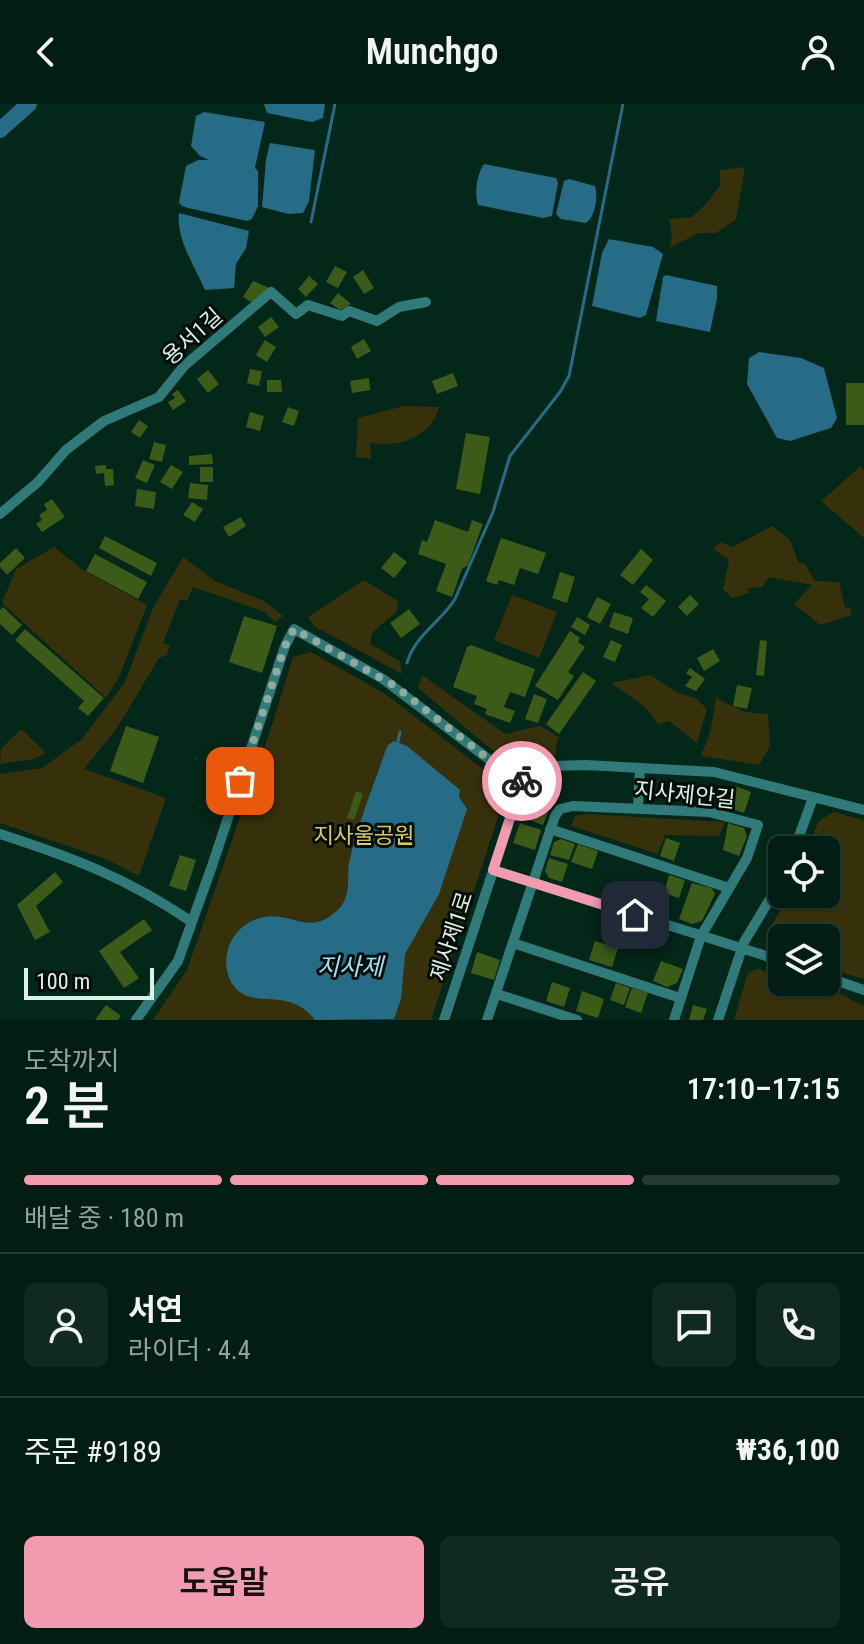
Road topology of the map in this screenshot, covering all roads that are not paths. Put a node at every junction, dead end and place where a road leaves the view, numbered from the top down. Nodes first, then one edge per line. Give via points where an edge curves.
1 (426, 302) dead end
2 (0, 514) edge
3 (640, 768) junction
4 (522, 773) junction
5 (813, 798) junction
6 (638, 808) junction
7 (864, 810) edge
8 (550, 829) junction
9 (0, 834) edge
10 (799, 836) edge
11 (493, 870) junction
12 (532, 882) junction
13 (729, 888) junction
14 (768, 903) edge
15 (192, 922) junction
16 (701, 936) junction
17 (513, 943) junction
18 (741, 950) junction
19 (768, 957) edge
20 (840, 982) edge
21 (864, 990) edge
22 (497, 994) junction
23 (680, 998) junction
24 (136, 1020) edge
25 (444, 1020) edge
26 (487, 1020) edge
27 (577, 1020) edge
28 (674, 1020) edge
29 (718, 1020) edge

1 - 2 street, 용서1길 via 399,307 377,321 308,305 296,314 271,292 184,366 159,397 104,421
3 - 4 street via 552,766
3 - 5 street via 743,777
3 - 6 street
4 - 11 street, 제사제1로
4 - 15 street via 495,764 395,686 294,629
5 - 7 street
5 - 10 street
6 - 8 street, 지사제안길 via 560,809
6 - 13 street, 지사제안길 via 709,812 758,825
8 - 12 street
8 - 13 street
9 - 15 street via 95,867
11 - 12 street
11 - 25 street, 제사제1로
12 - 16 street
12 - 17 street
13 - 16 street, 지사제안길
14 - 18 street
15 - 24 street via 178,961
16 - 18 street
16 - 23 street, 지사제안길
17 - 22 street
17 - 23 street
18 - 19 street
18 - 29 street
20 - 21 street
22 - 26 street
22 - 27 street
23 - 28 street, 지사제안길

